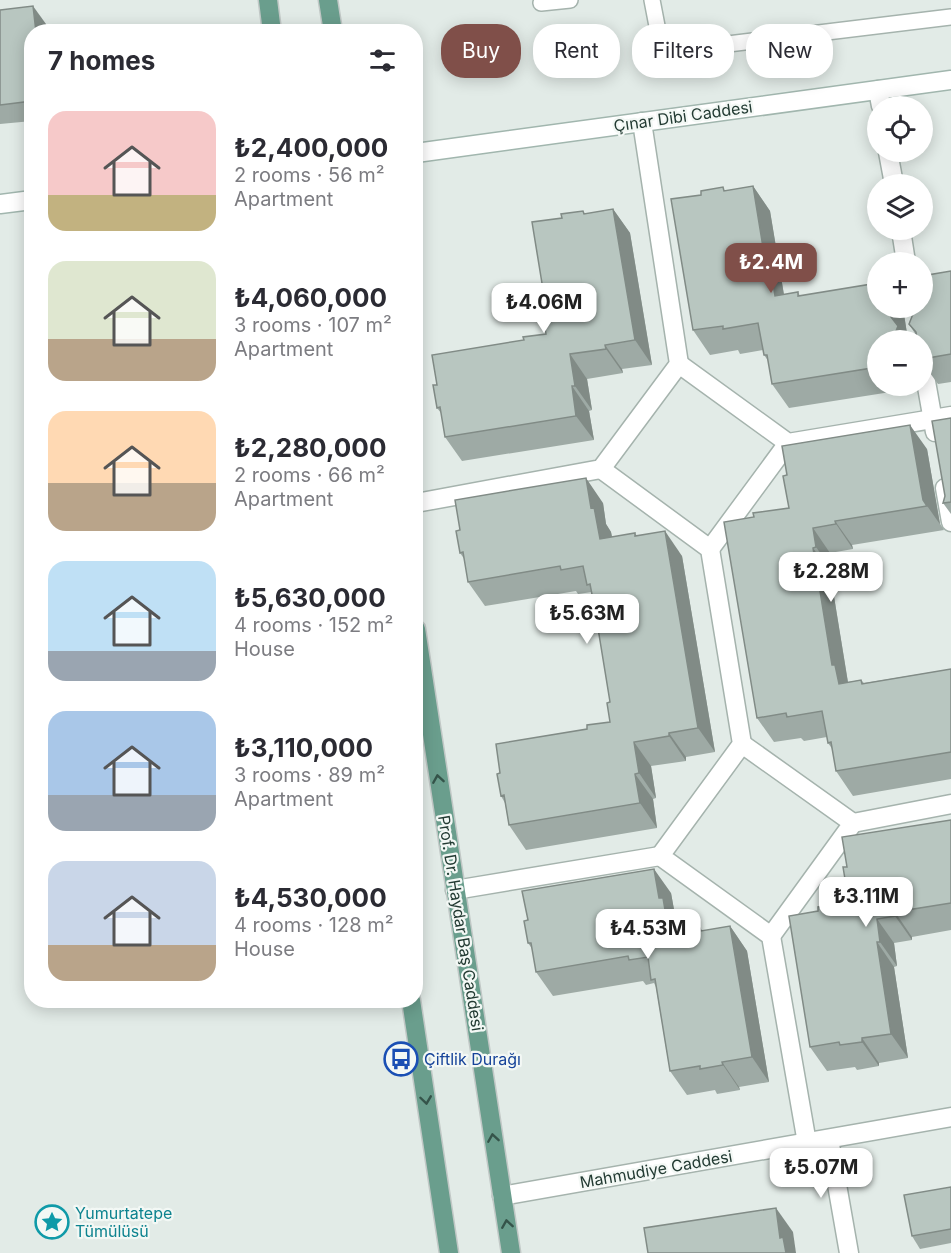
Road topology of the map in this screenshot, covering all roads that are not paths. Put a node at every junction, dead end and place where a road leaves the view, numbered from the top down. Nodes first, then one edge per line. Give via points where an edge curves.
1 (268, 0) edge
2 (328, 0) edge
3 (570, 0) edge
4 (652, 0) edge
5 (541, 3) dead end
6 (951, 17) edge
7 (271, 24) edge
8 (332, 24) edge
9 (951, 80) edge
10 (887, 96) edge
11 (867, 99) edge
12 (642, 122) junction
13 (423, 152) edge
14 (24, 201) edge
15 (0, 204) edge
16 (679, 364) junction
17 (928, 396) edge
18 (951, 416) edge
19 (932, 420) junction
20 (788, 443) junction
21 (601, 469) junction
22 (423, 502) edge
23 (951, 522) edge
24 (710, 549) junction
25 (423, 676) edge
26 (742, 744) junction
27 (951, 804) edge
28 (853, 823) junction
29 (660, 856) junction
30 (455, 890) junction
31 (771, 936) junction
32 (412, 1008) edge
33 (951, 1118) edge
34 (829, 1139) junction
35 (807, 1143) junction
36 (502, 1196) junction
37 (449, 1253) edge
38 (511, 1253) edge
39 (849, 1253) edge

1 - 7 main road
2 - 8 main road
3 - 5 lane
4 - 6 lane via 662,52
9 - 10 street, Çınar Dibi Caddesi
11 - 12 street, Çınar Dibi Caddesi
12 - 13 street, Çınar Dibi Caddesi
12 - 16 street
14 - 15 street
16 - 20 street
16 - 21 street
17 - 19 street
18 - 19 street
19 - 20 street
19 - 23 street
20 - 24 street
21 - 22 street
21 - 24 street
24 - 26 street
30 -> 25 main road, Prof. Dr. Haydar Baş Caddesi
26 - 28 street
26 - 29 street
27 - 28 street
28 - 31 street
29 - 30 street
29 - 31 street
36 -> 30 main road, Prof. Dr. Haydar Baş Caddesi
31 - 35 street
32 -> 37 main road
33 - 34 street, Mahmudiye Caddesi
34 - 35 street, Mahmudiye Caddesi
34 - 39 street
35 - 36 street, Mahmudiye Caddesi
38 -> 36 main road, Prof. Dr. Haydar Baş Caddesi

